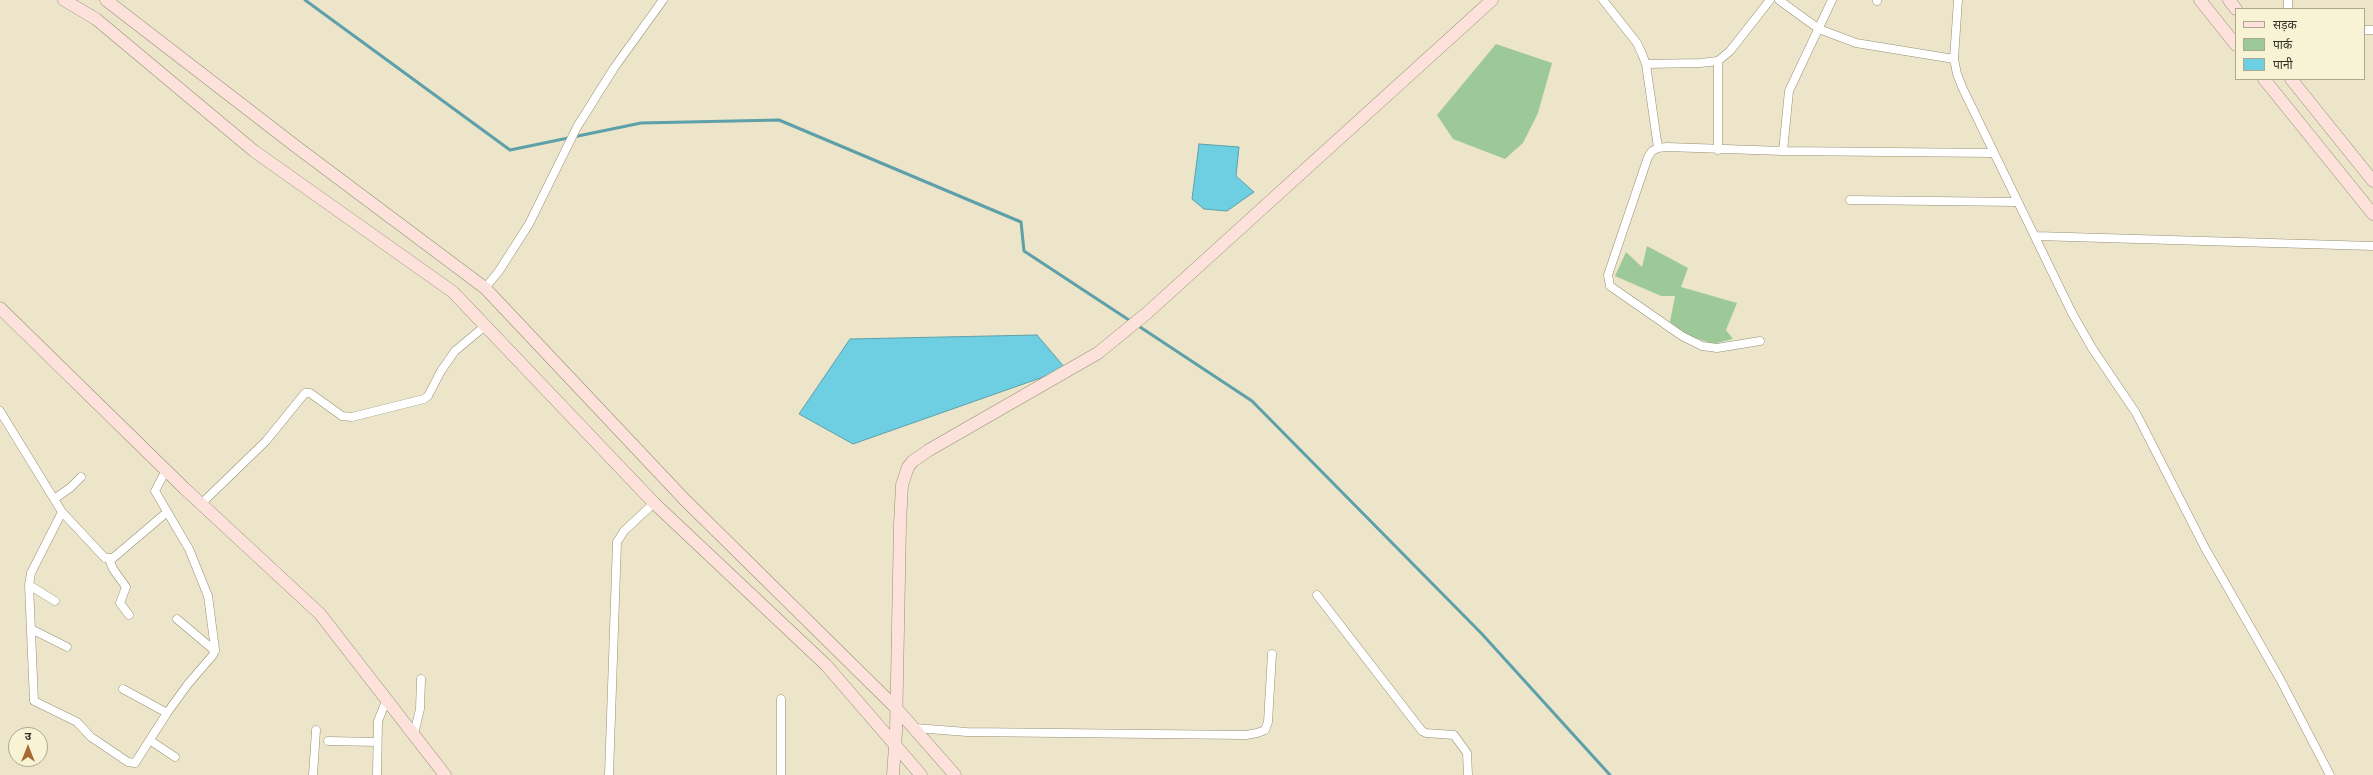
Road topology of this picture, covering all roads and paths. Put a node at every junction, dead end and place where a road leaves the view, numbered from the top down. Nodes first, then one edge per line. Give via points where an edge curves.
1 (64, 0) edge
2 (106, 0) edge
3 (663, 0) edge
4 (1492, 0) edge
5 (1603, 0) edge
6 (1770, 0) edge
7 (1778, 0) edge
8 (1832, 0) edge
9 (1958, 0) edge
10 (2200, 0) edge
11 (1819, 29) junction
12 (2235, 44) edge
13 (1954, 59) junction
14 (1718, 61) junction
15 (1646, 64) junction
16 (2265, 80) edge
17 (2292, 80) edge
18 (1658, 148) junction
19 (1718, 150) junction
20 (1783, 151) junction
21 (1994, 153) junction
22 (2373, 181) edge
23 (1850, 200) dead end
24 (2018, 202) junction
25 (2373, 214) edge
26 (2036, 236) junction
27 (2373, 246) edge
28 (485, 288) junction
29 (0, 308) edge
30 (485, 326) junction
31 (1760, 341) dead end
32 (0, 411) edge
33 (166, 470) junction
34 (81, 477) dead end
35 (54, 499) junction
36 (202, 503) junction
37 (654, 503) junction
38 (62, 512) junction
39 (166, 513) junction
40 (109, 560) junction
41 (29, 584) junction
42 (1317, 595) dead end
43 (55, 601) dead end
44 (129, 615) dead end
45 (177, 619) dead end
46 (31, 629) junction
47 (68, 647) dead end
48 (215, 651) junction
49 (1272, 654) dead end
50 (421, 679) dead end
51 (124, 688) dead end
52 (387, 699) junction
53 (781, 699) dead end
54 (896, 708) junction
55 (167, 713) junction
56 (914, 728) junction
57 (316, 730) dead end
58 (414, 734) junction
59 (151, 741) junction
60 (328, 742) dead end
61 (377, 742) junction
62 (895, 744) junction
63 (175, 757) dead end
64 (313, 775) edge
65 (377, 775) edge
66 (445, 775) edge
67 (609, 775) edge
68 (781, 775) edge
69 (894, 775) edge
70 (921, 775) edge
71 (955, 775) edge
72 (1468, 775) edge
73 (2330, 775) edge

1 - 30 street via 96,20 254,151 440,282
2 - 28 street
3 - 28 street via 614,68 577,127 529,224
4 - 54 street via 1132,326 1087,361 913,461 908,467 902,485
5 - 15 street via 1637,43
6 - 14 street
7 - 11 street
8 - 11 street
9 - 13 street
10 - 12 street
11 - 13 street via 1856,42
11 - 20 street via 1789,91
13 - 21 street via 1963,89
14 - 15 street
14 - 19 street
15 - 18 street
16 - 25 street
17 - 22 street
18 - 19 street
18 - 31 street via 1648,157 1608,275 1610,286 1682,336 1702,346 1724,347
19 - 20 street
20 - 21 street
21 - 24 street
23 - 24 street
24 - 26 street
26 - 27 street
26 - 73 street via 2082,330 2136,413 2205,548 2284,685
28 - 54 street via 684,499
29 - 33 street
30 - 36 street via 456,351 424,399 352,416 342,416 310,393 305,393 266,441
30 - 37 street
32 - 35 street
33 - 36 street
33 - 39 street via 155,491
34 - 35 street
35 - 38 street
36 - 52 street via 320,614
37 - 62 street via 826,665
37 - 67 street via 624,531 617,542
38 - 40 street
38 - 41 street via 34,564
39 - 40 street
39 - 48 street via 189,549 208,596
40 - 44 street via 126,587 120,603
41 - 43 street
41 - 46 street
42 - 72 street via 1422,731 1451,734 1461,744 1467,753
45 - 48 street
46 - 47 street
46 - 59 street via 36,703 77,722 91,737 131,763 138,762
48 - 55 street
49 - 56 street via 1268,722 1265,730 1257,733 1246,735 967,732
50 - 58 street via 420,709
51 - 55 street
52 - 58 street
52 - 61 street via 378,722
53 - 68 street
54 - 56 street
54 - 62 street
55 - 59 street
56 - 71 street
57 - 64 street
58 - 66 street
59 - 63 street
60 - 61 street
61 - 65 street
62 - 69 street
62 - 70 street

